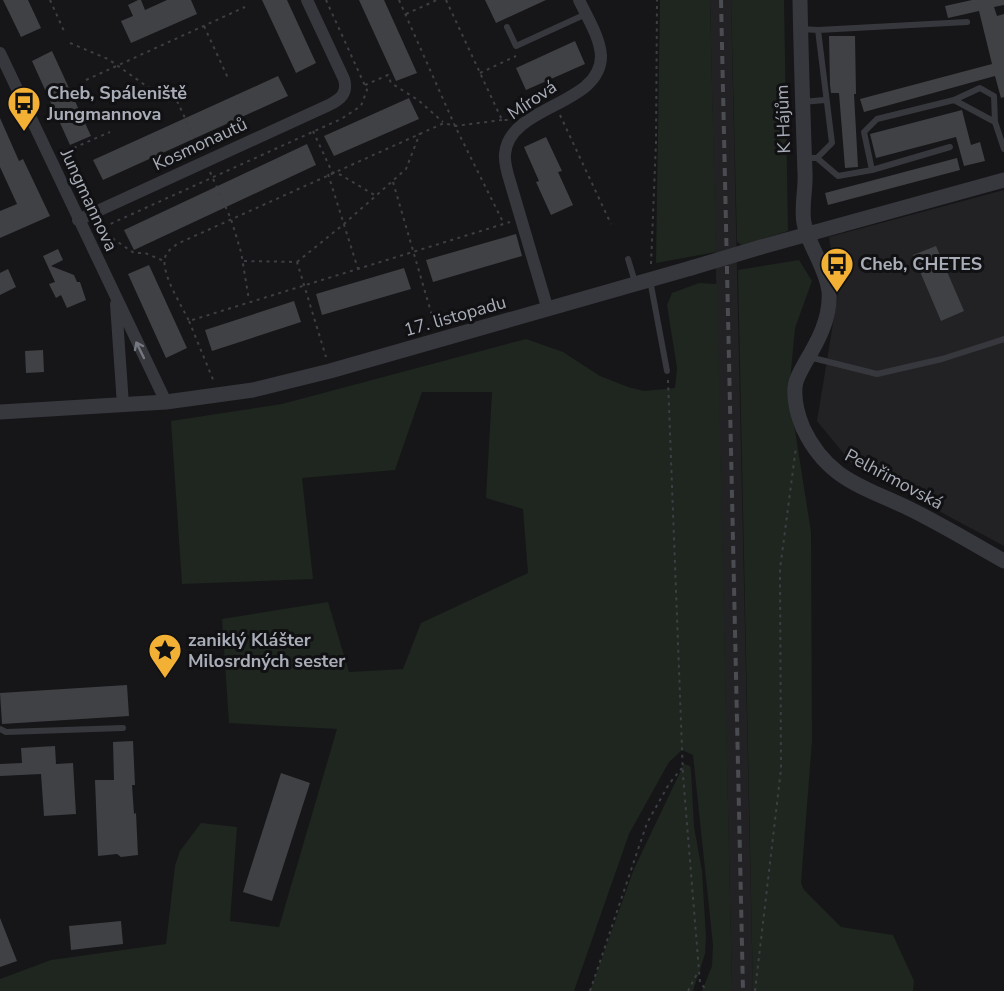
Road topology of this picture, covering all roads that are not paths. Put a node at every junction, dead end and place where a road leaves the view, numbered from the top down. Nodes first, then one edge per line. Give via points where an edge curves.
1 (307, 0) edge
2 (579, 0) edge
3 (800, 0) edge
4 (586, 14) junction
5 (967, 22) dead end
6 (507, 27) dead end
7 (801, 29) junction
8 (818, 30) junction
9 (0, 52) edge
10 (825, 100) junction
11 (954, 100) junction
12 (802, 103) junction
13 (995, 122) junction
14 (950, 147) dead end
15 (1004, 149) edge
16 (811, 158) junction
17 (872, 170) junction
18 (1004, 180) edge
19 (78, 220) junction
20 (808, 236) junction
21 (628, 259) dead end
22 (643, 282) junction
23 (115, 296) junction
24 (548, 310) junction
25 (1004, 339) edge
26 (809, 357) junction
27 (667, 371) road end
28 (166, 402) junction
29 (123, 405) junction
30 (0, 412) edge
31 (1004, 561) edge
32 (123, 728) dead end
33 (0, 729) edge

1 - 19 street, Kosmonautů via 344,79 344,95
2 - 4 street, Mírová
3 - 7 street, K Hájům
4 - 6 lane via 516,46
4 - 24 street, Mírová via 600,48 598,69 588,84 525,122 513,134 505,152
5 - 8 lane
7 - 8 lane
7 - 12 street, K Hájům
8 - 10 lane
9 - 19 street, Jungmannova
10 - 12 lane
10 - 16 lane via 832,143
11 - 13 lane
11 - 13 lane via 980,88 994,96
11 - 17 lane via 877,119 864,132
12 - 16 street, K Hájům
13 - 15 lane
14 - 17 lane
16 - 17 lane via 838,176
16 - 20 street, K Hájům via 804,220
18 - 20 street, 17. listopadu
19 - 23 street, Jungmannova
20 - 22 street, 17. listopadu, bridge
20 - 26 street, Pelhřimovská via 824,271 829,297 822,333
21 - 22 lane
22 - 24 street, 17. listopadu
22 - 27 lane
28 -> 23 street, Jungmannova
23 - 29 street, Jungmannova
24 - 28 street, 17. listopadu via 262,388
25 - 26 lane via 878,374
26 - 31 street, Pelhřimovská via 795,388 796,407 822,459 855,484 908,508
28 - 29 street, 17. listopadu
29 - 30 street, 17. listopadu
32 - 33 lane via 6,732

